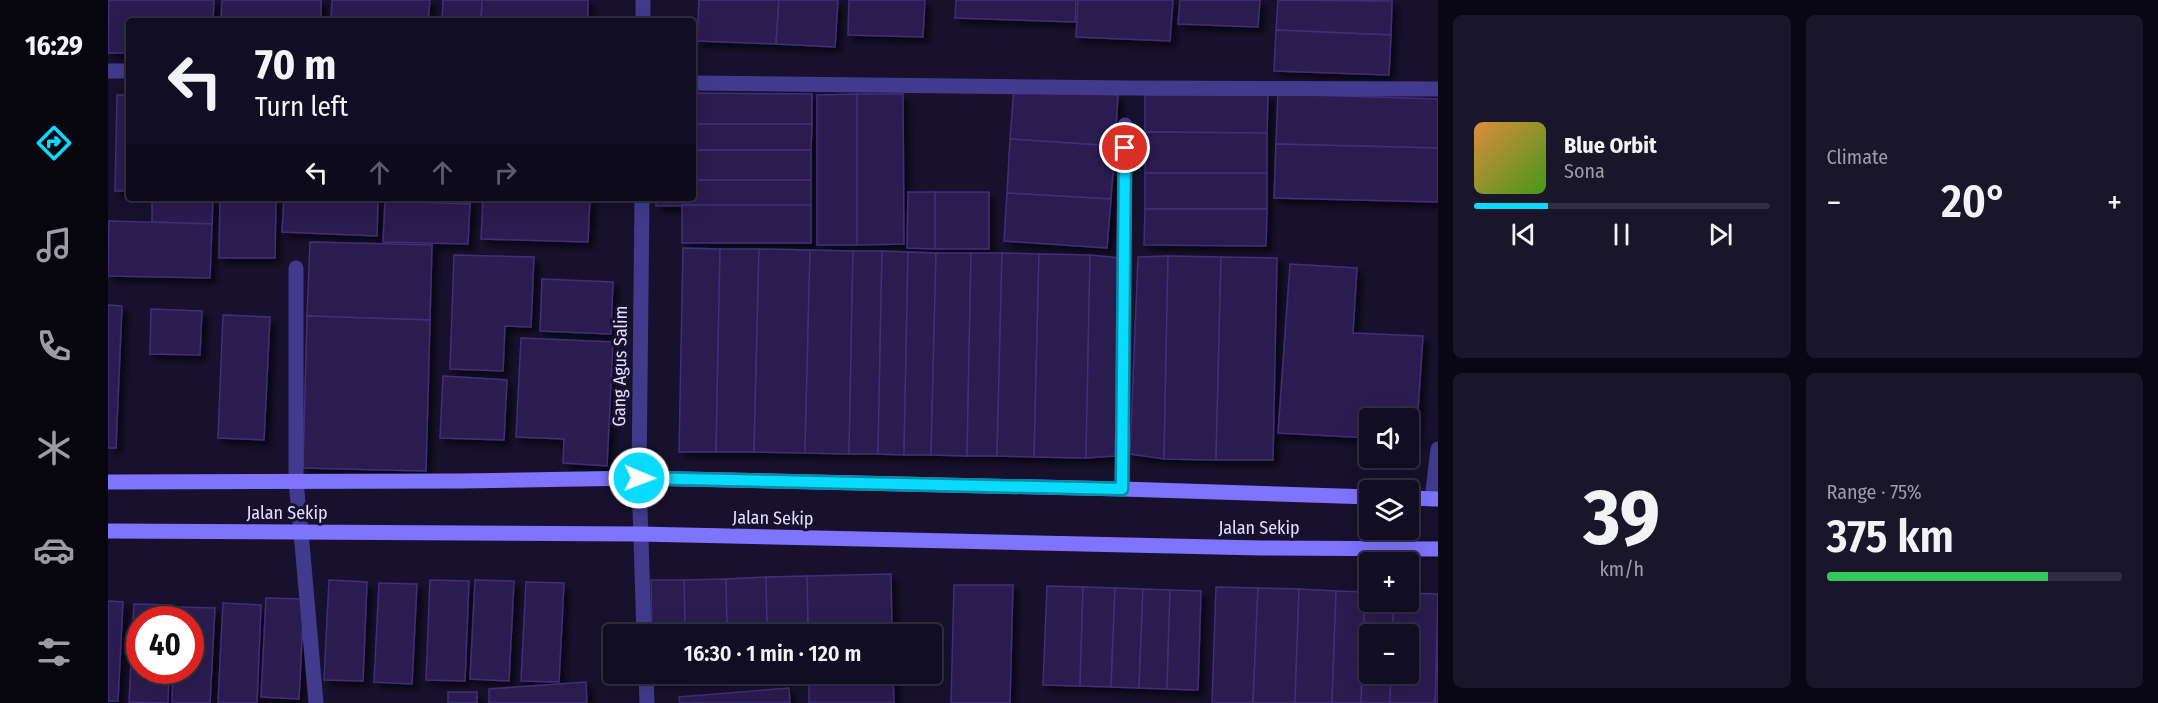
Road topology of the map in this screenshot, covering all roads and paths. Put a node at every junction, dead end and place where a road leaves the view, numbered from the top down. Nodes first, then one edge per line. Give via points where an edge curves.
1 (643, 0) edge
2 (643, 18) edge
3 (108, 71) edge
4 (126, 71) edge
5 (696, 83) edge
6 (1438, 89) edge
7 (1125, 125) dead end
8 (642, 201) edge
9 (296, 267) dead end
10 (1438, 449) edge
11 (639, 478) junction
12 (108, 482) edge
13 (296, 482) junction
14 (1122, 489) junction
15 (1359, 497) edge
16 (1419, 498) edge
17 (1435, 499) edge
18 (108, 531) edge
19 (301, 532) junction
20 (639, 534) junction
21 (1438, 549) edge
22 (644, 624) edge
23 (646, 684) edge
24 (316, 703) edge
25 (647, 703) edge

1 - 2 street
3 - 4 street
5 - 6 street
7 - 14 street
8 - 11 street, Gang Agus Salim
9 - 13 street
10 - 17 street
11 - 13 street, Jalan Sekip
11 - 14 street, Jalan Sekip
11 - 20 street, Gang Agus Salim
12 - 13 street, Jalan Sekip
13 - 19 street
14 - 15 street, Jalan Sekip
16 - 17 street
18 - 19 street, Jalan Sekip
19 - 20 street, Jalan Sekip
19 - 24 street
20 - 21 street, Jalan Sekip
20 - 22 street, Gang Agus Salim
23 - 25 street

